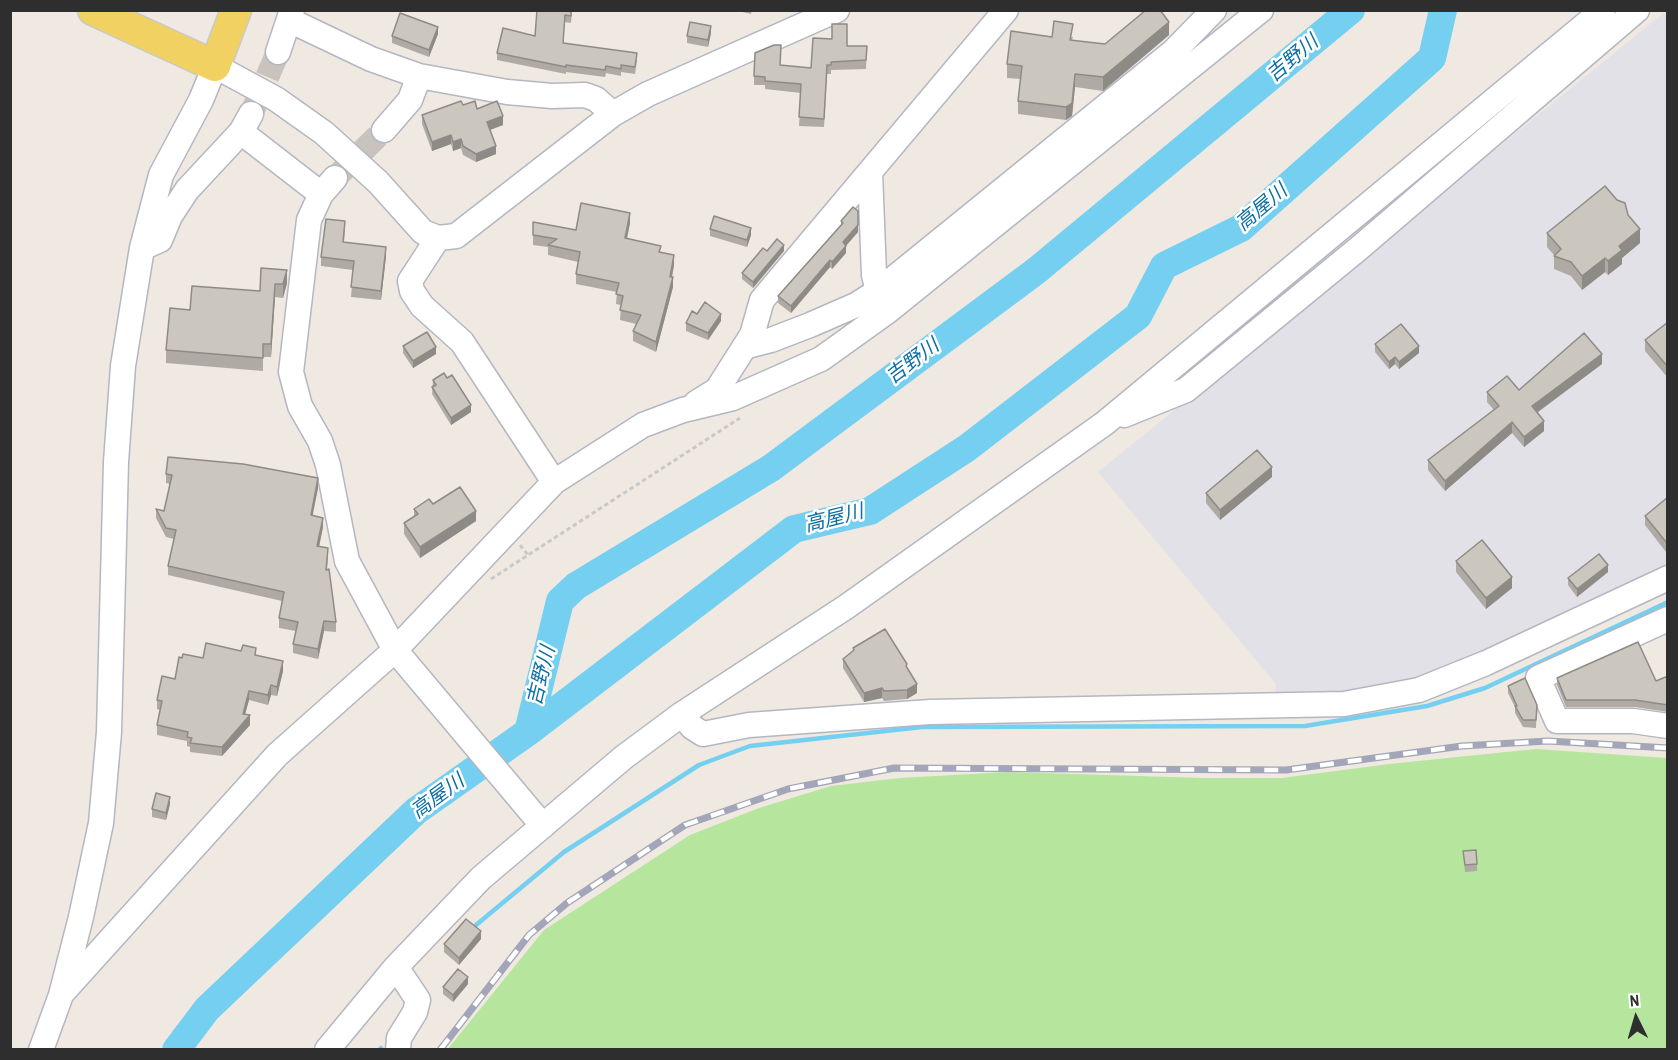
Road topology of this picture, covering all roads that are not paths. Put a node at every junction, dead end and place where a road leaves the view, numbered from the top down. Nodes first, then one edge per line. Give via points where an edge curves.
1 (93, 10) edge
2 (236, 10) edge
3 (837, 10) edge
4 (1006, 10) edge
5 (1214, 10) edge
6 (1261, 10) edge
7 (1603, 10) edge
8 (1637, 10) edge
9 (291, 15) edge
10 (278, 52) tunnel mouth
11 (215, 66) junction
12 (420, 76) junction
13 (613, 114) junction
14 (384, 130) tunnel mouth
15 (870, 172) junction
16 (438, 238) junction
17 (142, 248) junction
18 (878, 291) junction
19 (744, 347) junction
20 (683, 410) junction
21 (1105, 423) junction
22 (554, 482) junction
23 (1668, 578) edge
24 (1668, 619) edge
25 (398, 653) junction
26 (682, 714) junction
27 (1668, 726) edge
28 (543, 826) junction
29 (396, 967) junction
30 (61, 995) junction
31 (41, 1050) edge
32 (327, 1050) edge
33 (398, 1050) edge

1 - 11 main road
2 - 11 main road
3 - 13 street via 691,74
4 - 15 street
5 - 18 street via 1174,51
6 - 20 street via 898,304 821,359 733,398
7 - 21 street
8 - 21 street via 1186,390
9 - 10 street
9 - 12 street via 371,60
11 - 16 street via 276,99 324,133 378,182 423,232
11 - 17 street via 161,175
12 - 13 street via 507,92 585,95
12 - 14 street via 410,100
13 - 16 street via 456,236
15 - 18 street
15 - 19 street via 762,300 752,335
16 - 22 street via 410,281 412,291 422,306 462,342
17 - 25 street via 160,240 170,216 188,190 246,123 328,186 309,220 291,372 300,406 320,441 328,465 347,561
17 - 30 street via 123,366 109,732 100,823
18 - 19 street via 819,321
19 - 20 street via 717,390
20 - 22 street via 643,425
21 - 26 street via 846,607
22 - 25 street
23 - 26 street via 1419,690 1344,704 930,712 749,725 703,734
24 - 27 street via 1538,678 1557,721 1633,721
25 - 28 street
25 - 30 street via 277,755
26 - 28 street
28 - 29 street via 481,878
29 - 32 street
29 - 33 street via 418,1000 399,1038
30 - 31 street

